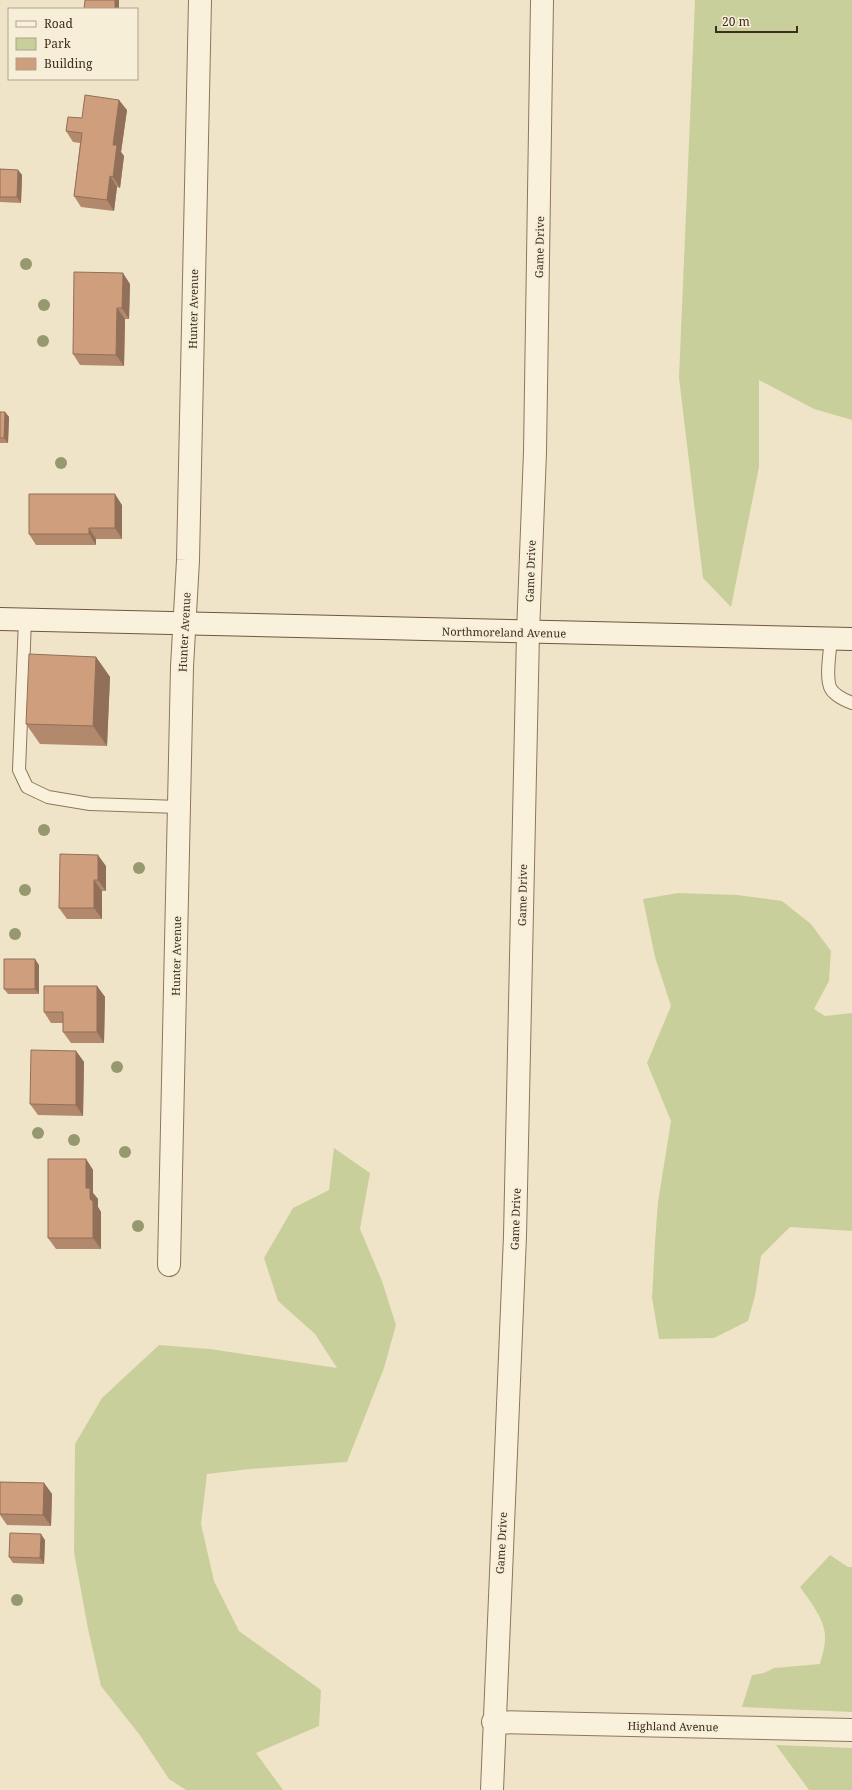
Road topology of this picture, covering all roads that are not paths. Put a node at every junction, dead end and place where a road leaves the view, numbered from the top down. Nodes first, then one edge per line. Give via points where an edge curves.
1 (200, 0) edge
2 (542, 0) edge
3 (0, 619) edge
4 (25, 620) junction
5 (184, 625) junction
6 (528, 633) junction
7 (842, 639) edge
8 (852, 703) edge
9 (179, 807) junction
10 (169, 1265) dead end
11 (493, 1722) junction
12 (852, 1730) edge
13 (492, 1790) edge

1 - 5 street, Hunter Avenue via 188,560
2 - 6 street, Game Drive via 535,452
3 - 4 street, Northmoreland Avenue
4 - 5 street, Northmoreland Avenue
4 - 9 lane via 19,770 27,787 48,797 90,804
5 - 6 street, Northmoreland Avenue
5 - 9 street, Hunter Avenue
6 - 7 street, Northmoreland Avenue
6 - 11 street, Game Drive via 515,1236
7 - 8 lane via 828,680 831,689
9 - 10 street, Hunter Avenue
11 - 12 street, Highland Avenue
11 - 13 street, Game Drive

